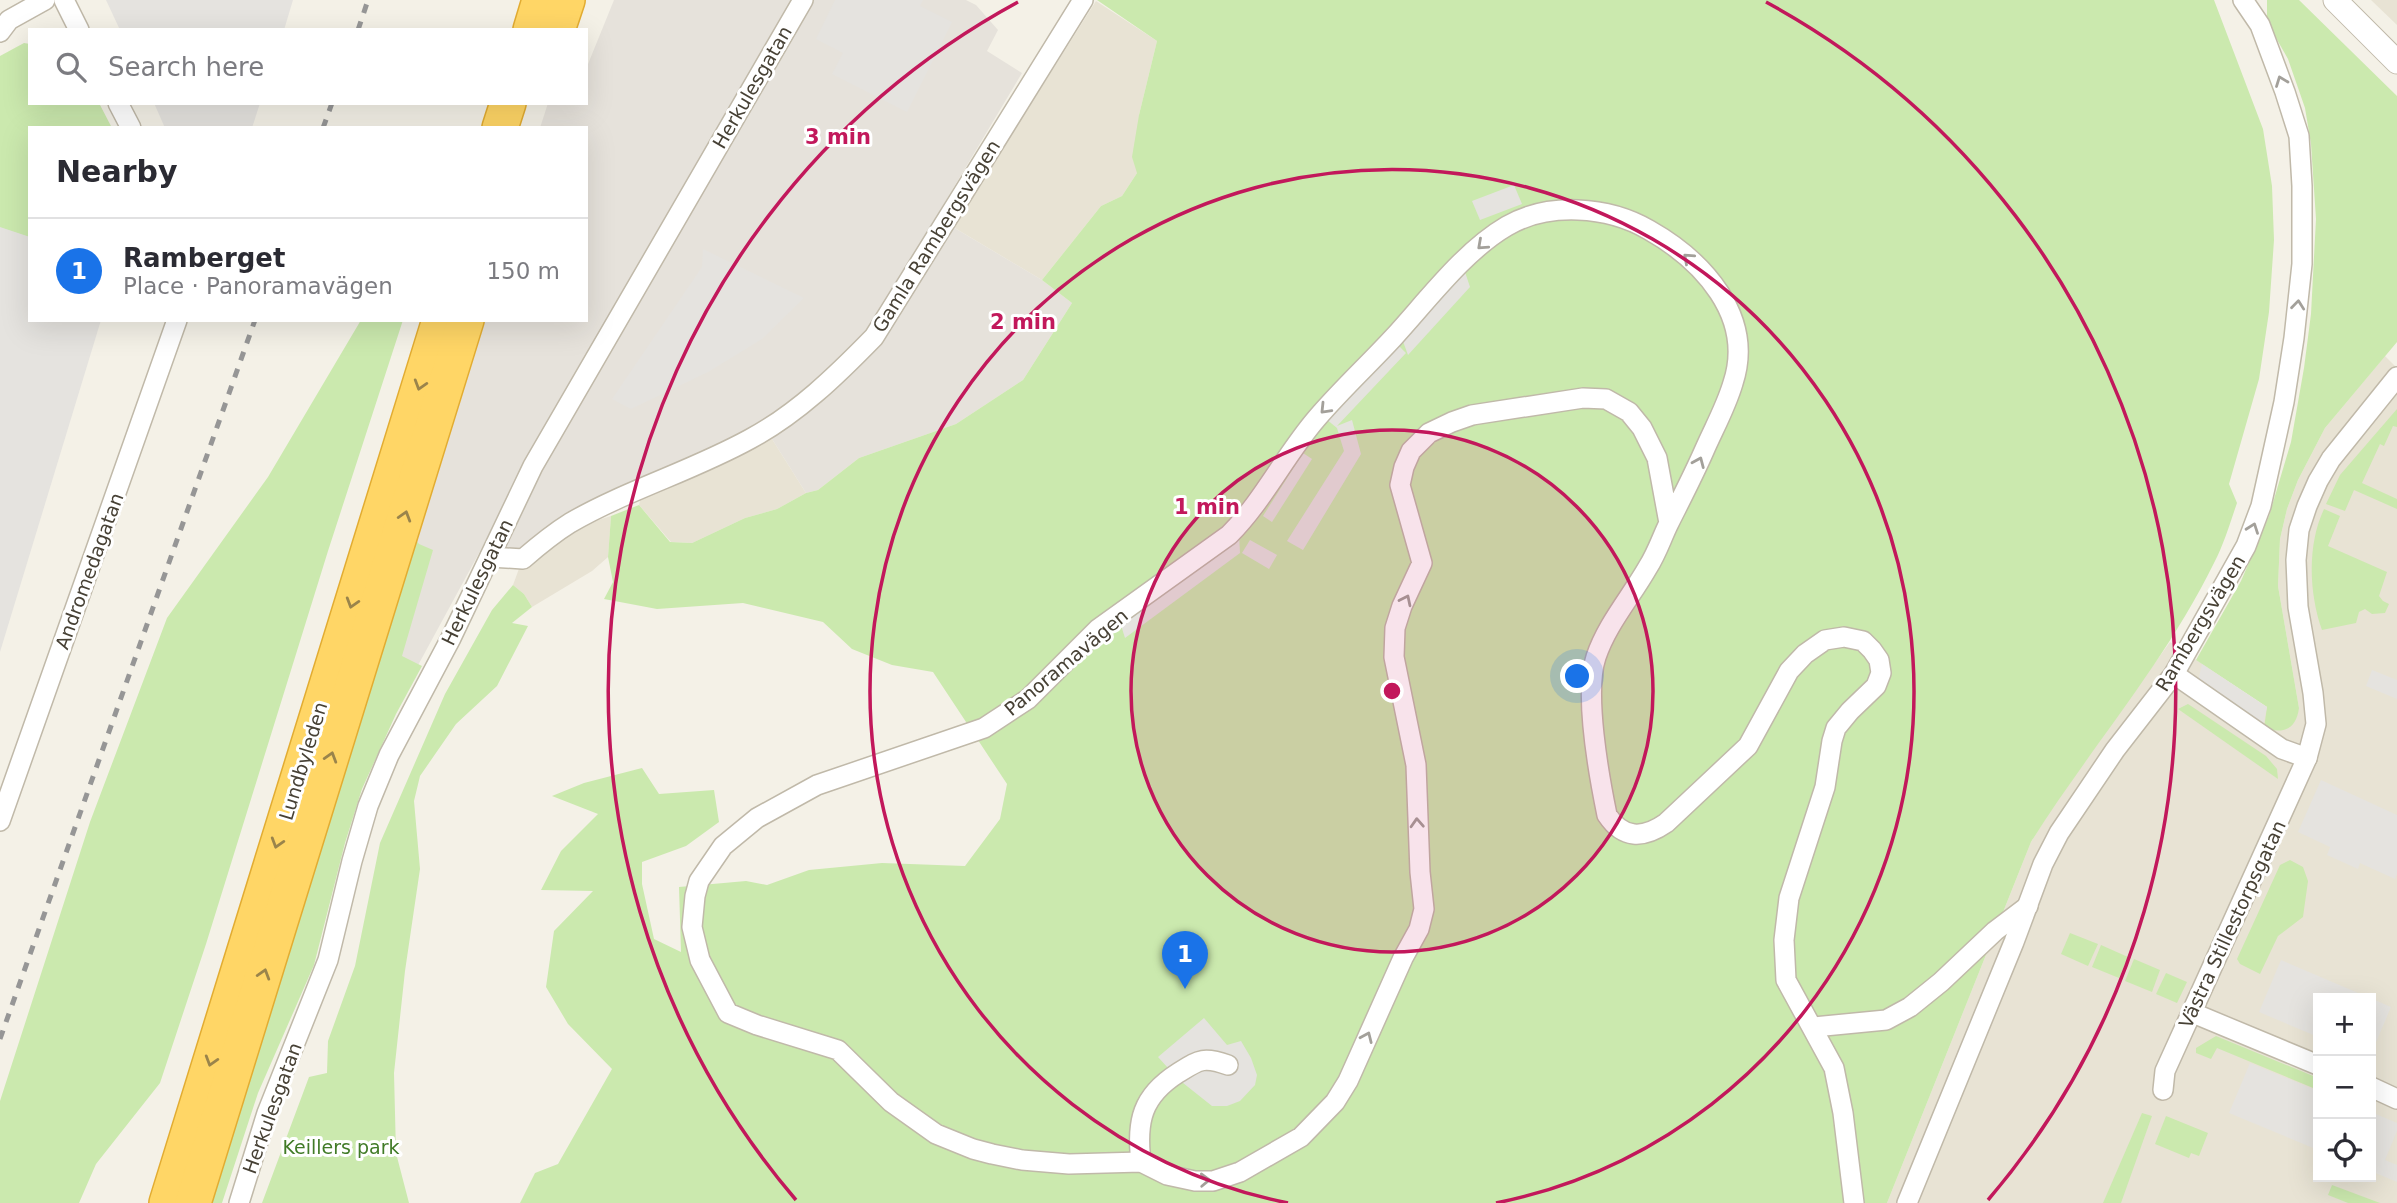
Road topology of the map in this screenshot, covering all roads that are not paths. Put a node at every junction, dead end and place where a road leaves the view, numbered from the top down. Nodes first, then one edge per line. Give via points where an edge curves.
1 (45, 0) edge
2 (64, 0) edge
3 (540, 0) edge
4 (567, 0) edge
5 (803, 0) edge
6 (1083, 0) edge
7 (2243, 0) edge
8 (2335, 0) edge
9 (78, 28) edge
10 (532, 28) edge
11 (558, 28) edge
12 (0, 32) edge
13 (2397, 62) edge
14 (119, 105) edge
15 (507, 105) edge
16 (532, 105) edge
17 (130, 126) edge
18 (501, 126) edge
19 (526, 126) edge
20 (176, 322) edge
21 (439, 322) edge
22 (465, 322) edge
23 (2397, 377) edge
24 (1669, 523) junction
25 (490, 556) junction
26 (2174, 674) junction
27 (2307, 758) junction
28 (0, 821) edge
29 (2028, 906) junction
30 (2193, 1013) junction
31 (1814, 1027) junction
32 (2313, 1063) edge
33 (1228, 1066) dead end
34 (2376, 1089) edge
35 (2163, 1090) dead end
36 (2397, 1098) edge
37 (1141, 1161) junction
38 (167, 1203) edge
39 (193, 1203) edge
40 (239, 1203) edge
41 (1854, 1203) edge
42 (1907, 1203) edge

1 - 12 street via 9,20
2 - 9 street
3 - 10 highway
4 - 11 highway
5 - 25 street, Herkulesgatan via 573,393
6 - 25 street, Gamla Rambergsvägen via 874,337 838,374 751,438 595,510 523,558
26 -> 7 street, Rambergsvägen via 2246,546 2261,506 2284,402 2302,264 2299,136 2260,25
8 - 13 street
14 - 17 street
15 - 18 highway
16 - 19 highway
20 - 28 street, Andromedagatan
21 -> 38 highway, Lundbyleden
39 -> 22 highway, Lundbyleden
23 - 27 street, Västra Stillestorpsgatan via 2331,459 2300,530 2298,597 2316,724
24 - 31 street, Panoramavägen via 1652,560 1605,635 1591,676 1602,792 1613,824 1641,835 1666,823 1748,746 1789,671 1825,640 1844,637 1863,642 1879,660 1876,686 1836,729 1825,787 1789,898 1786,980
37 -> 24 street, Panoramavägen via 1167,1175 1213,1181 1240,1172 1301,1137 1335,1102 1348,1081 1419,929 1424,909 1416,765 1394,657 1395,628 1422,563 1400,485 1411,451 1429,433 1472,415 1583,398 1606,399 1629,412 1657,458
24 -> 37 street, Panoramavägen via 1734,381 1735,331 1723,295 1683,253 1645,227 1614,214 1544,213 1510,225 1468,258 1317,419 1229,535 1098,629 1028,699 984,728 817,785 757,818 711,862 699,881 692,927 700,960 729,1013 838,1050 891,1102 936,1133 973,1149 1069,1164
25 - 40 street, Herkulesgatan via 368,806 328,960 267,1113
26 - 27 street via 2282,749
26 - 29 street, Rambergsvägen via 2059,832
27 - 30 street, Västra Stillestorpsgatan
29 - 31 street via 1910,1007 1886,1020
29 - 42 street, Rambergsvägen
30 - 32 street
30 - 35 street, Västra Stillestorpsgatan via 2165,1071
31 - 41 street, Panoramavägen via 1834,1068
33 - 37 street via 1200,1059 1158,1087 1143,1112
34 - 36 street

